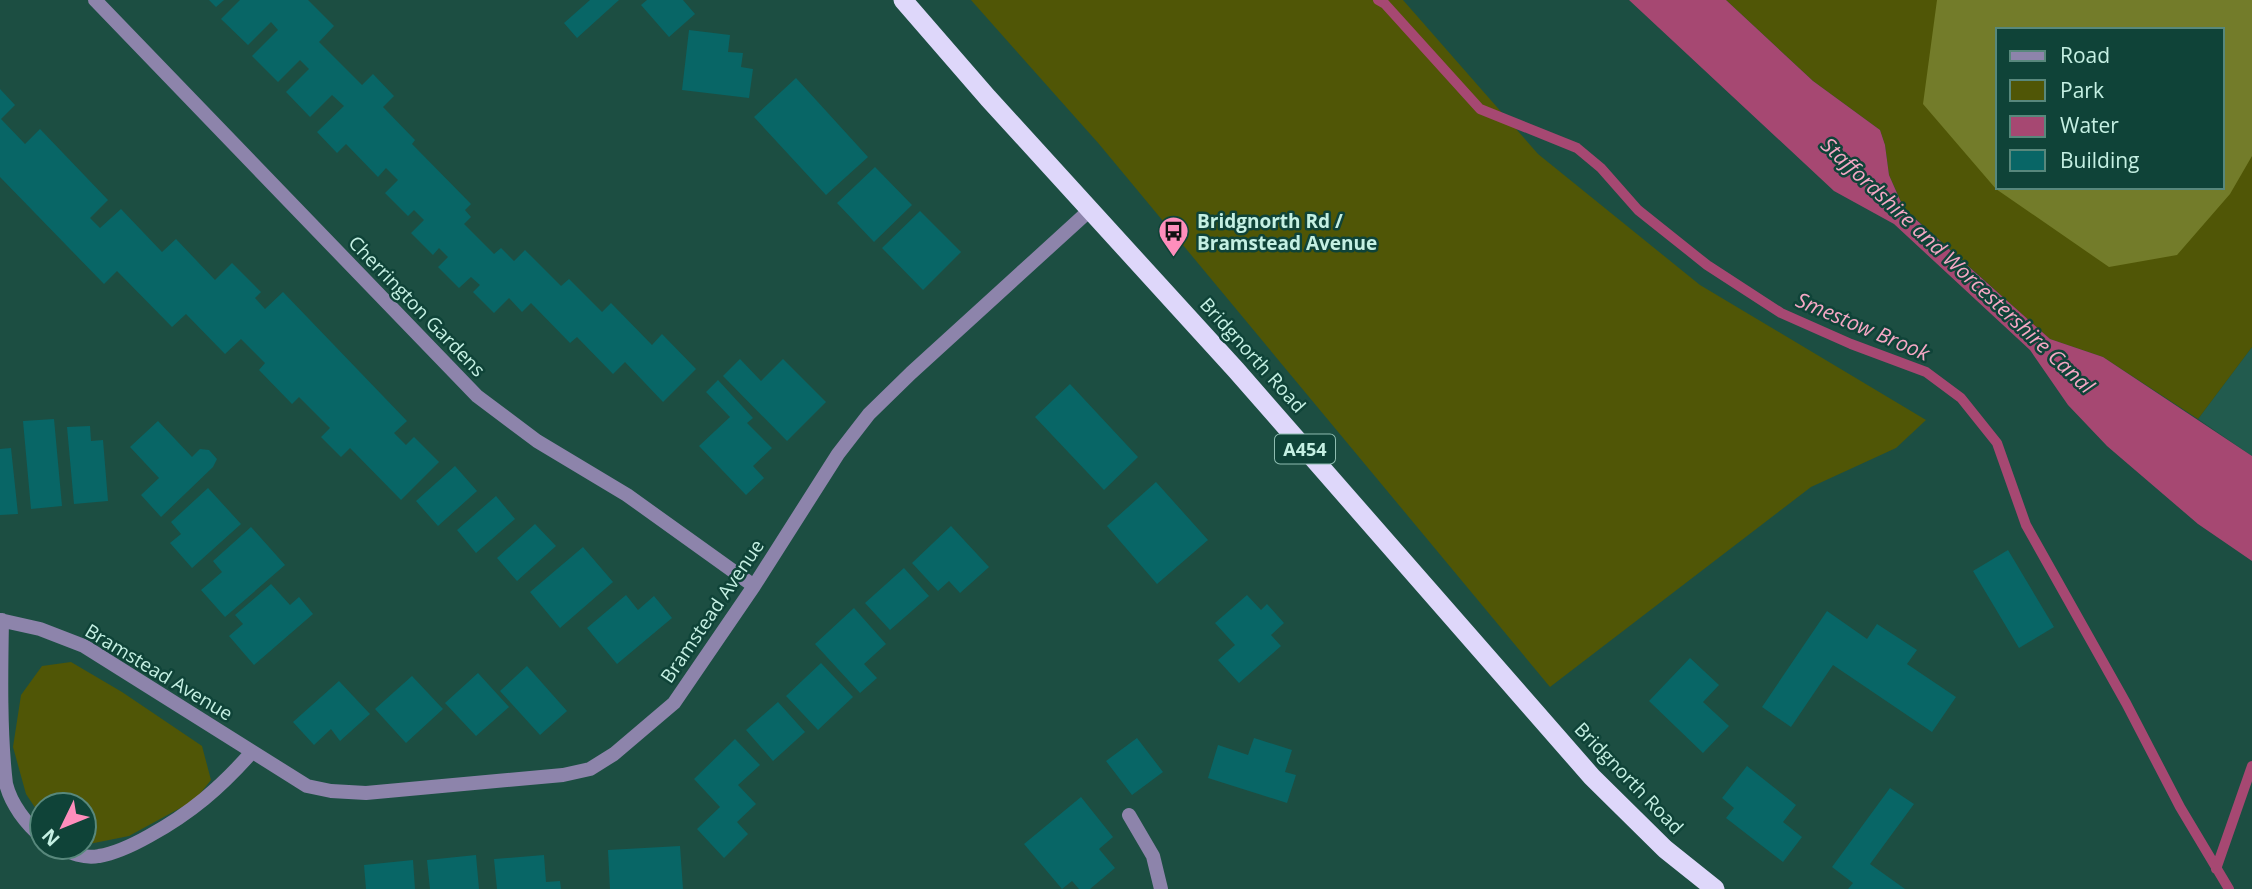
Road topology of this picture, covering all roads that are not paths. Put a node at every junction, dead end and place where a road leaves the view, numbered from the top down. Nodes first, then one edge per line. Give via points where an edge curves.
1 (95, 0) edge
2 (903, 0) edge
3 (1091, 209) junction
4 (754, 586) junction
5 (1, 620) edge
6 (252, 752) junction
7 (1129, 815) dead end
8 (28, 824) edge
9 (98, 857) edge
10 (1161, 889) edge
11 (1715, 889) edge

1 - 4 street, Cherrington Gardens via 477,396
2 - 3 highway, Bridgnorth Road / A454
3 - 4 street, Bramstead Avenue via 869,414 838,454
3 - 11 highway, Bridgnorth Road / A454 via 1592,777 1665,849
4 - 6 street, Bramstead Avenue via 674,703 638,736 590,769 366,793 307,786
5 - 6 street, Bramstead Avenue via 84,646
5 - 8 street, Bramstead Avenue via 0,737 6,785
6 - 9 street via 226,783 183,817 127,848
7 - 10 street via 1153,856

